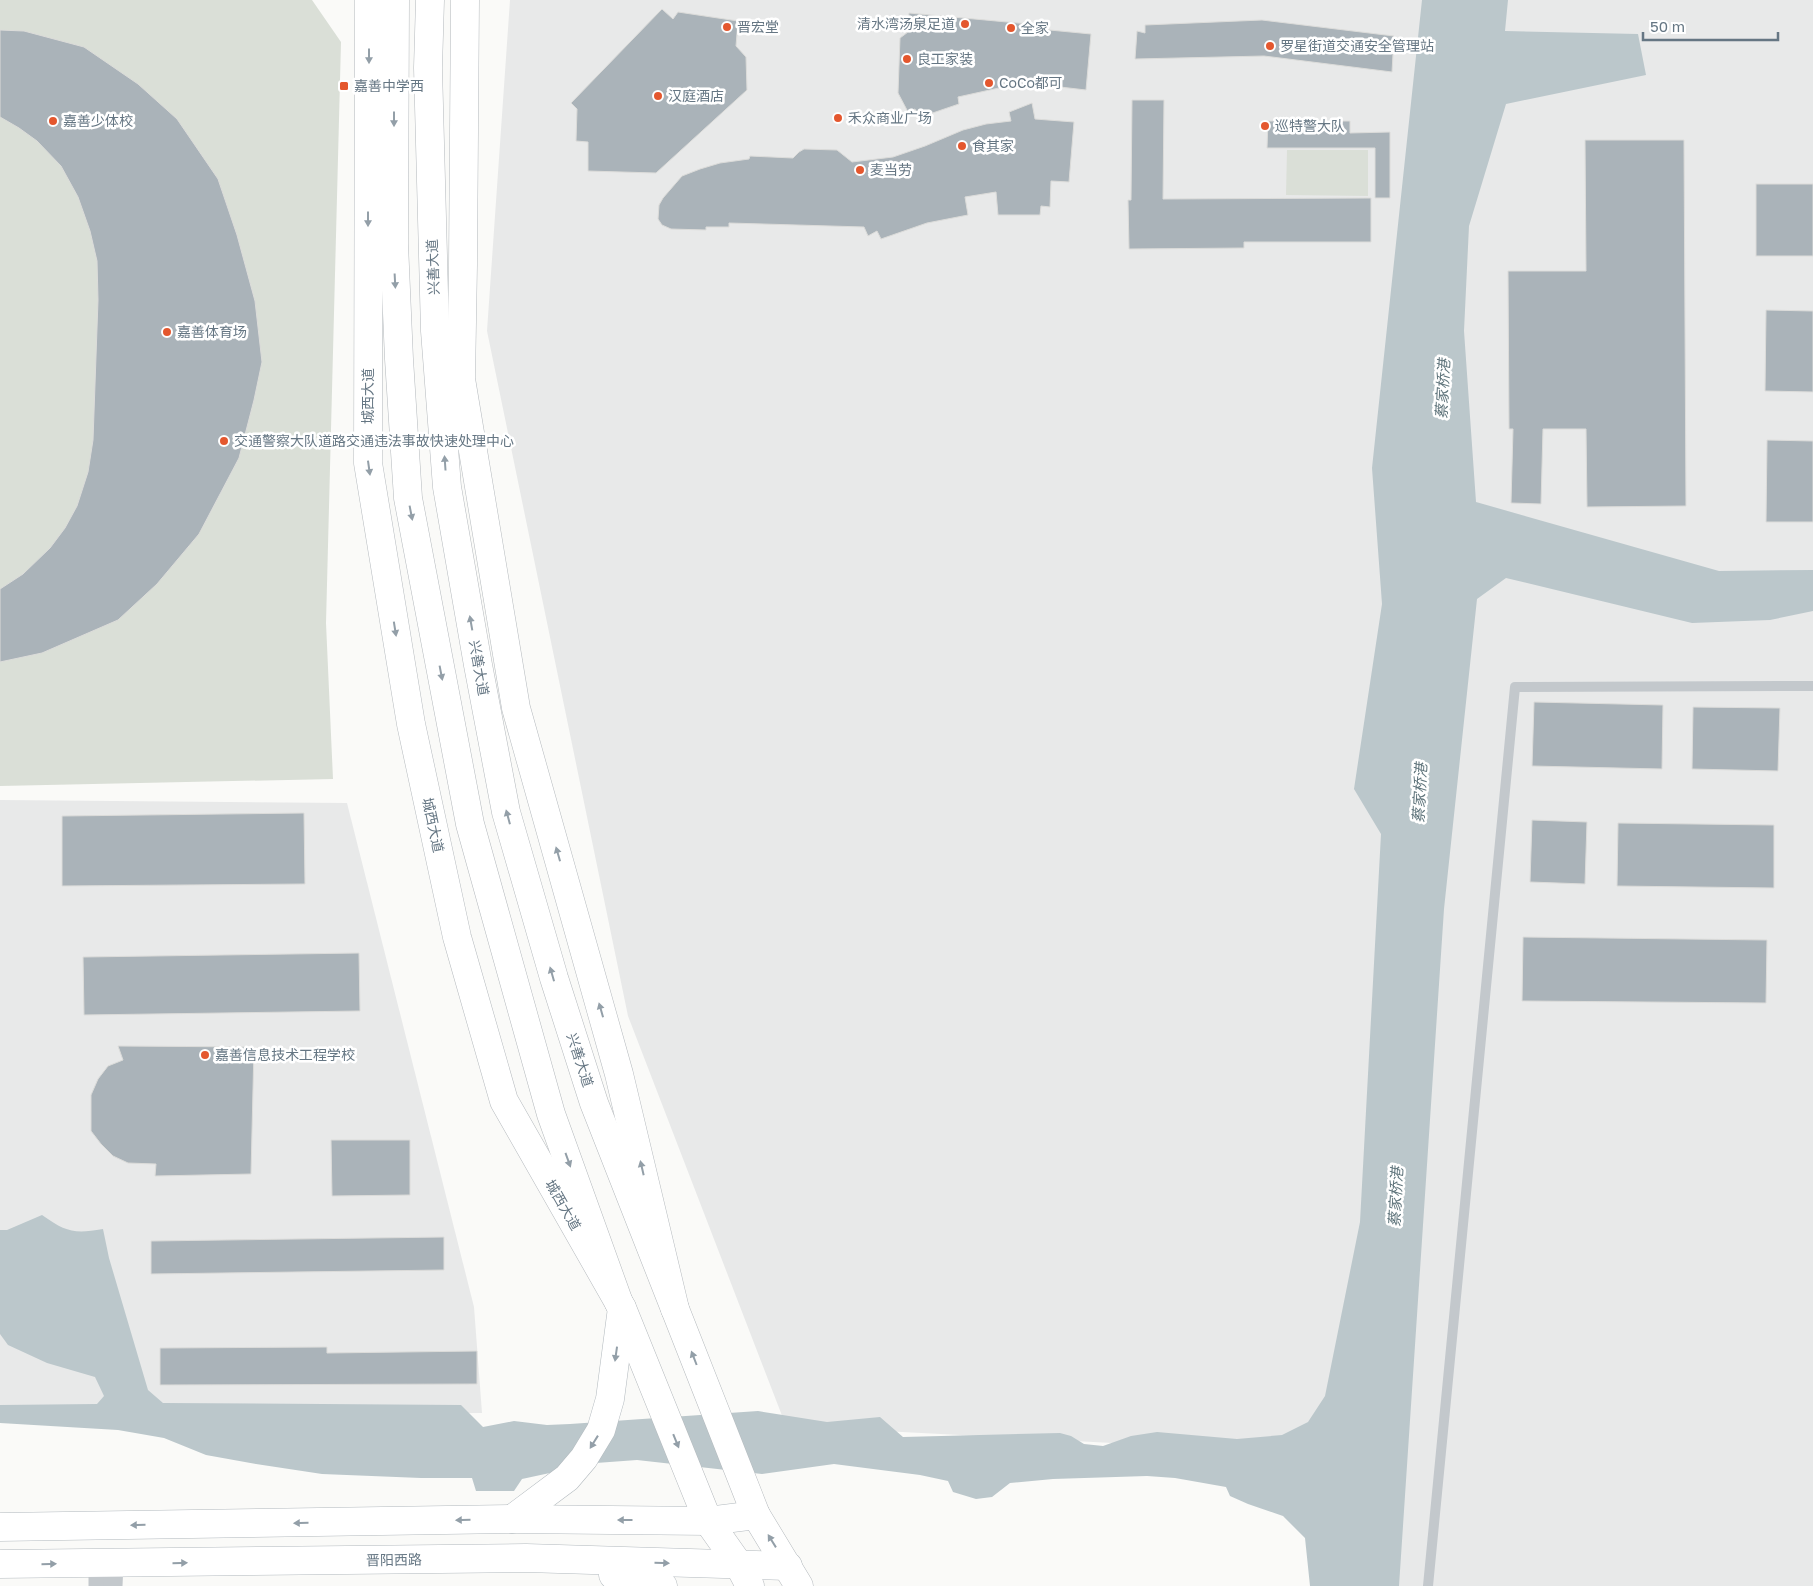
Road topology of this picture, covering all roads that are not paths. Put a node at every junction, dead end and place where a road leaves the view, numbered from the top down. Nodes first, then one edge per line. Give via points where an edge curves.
1 (395, 0) edge
2 (430, 0) edge
3 (465, 0) edge
4 (369, 2) edge
5 (1813, 686) edge
6 (620, 1305) junction
7 (675, 1309) junction
8 (756, 1515) junction
9 (512, 1520) junction
10 (708, 1521) junction
11 (0, 1527) edge
12 (526, 1558) junction
13 (0, 1564) edge
14 (106, 1575) edge
15 (745, 1576) edge
16 (793, 1576) edge
17 (663, 1586) edge
18 (1428, 1586) edge

1 -> 6 main road via 394,244 408,498 470,824 551,1114
7 -> 2 main road, 兴善大道 via 594,1103 554,978 506,812 478,665 447,487 435,331 428,68
7 -> 3 main road via 619,1074 516,708 461,379
4 -> 6 main road, 城西大道 via 368,463 410,724 457,937 504,1101
5 - 18 lane via 1514,687
6 -> 9 main road via 610,1399 601,1430 567,1478
6 -> 10 main road, 城西大道
8 -> 7 main road
8 - 10 main road
16 -> 8 main road
10 -> 9 main road
9 -> 11 main road
10 - 15 main road, 城西大道
14 -> 12 main road, 晋阳西路
12 -> 15 main road, 晋阳西路
12 - 17 main road
13 -> 14 main road, 晋阳西路
15 - 16 main road, 晋阳西路

